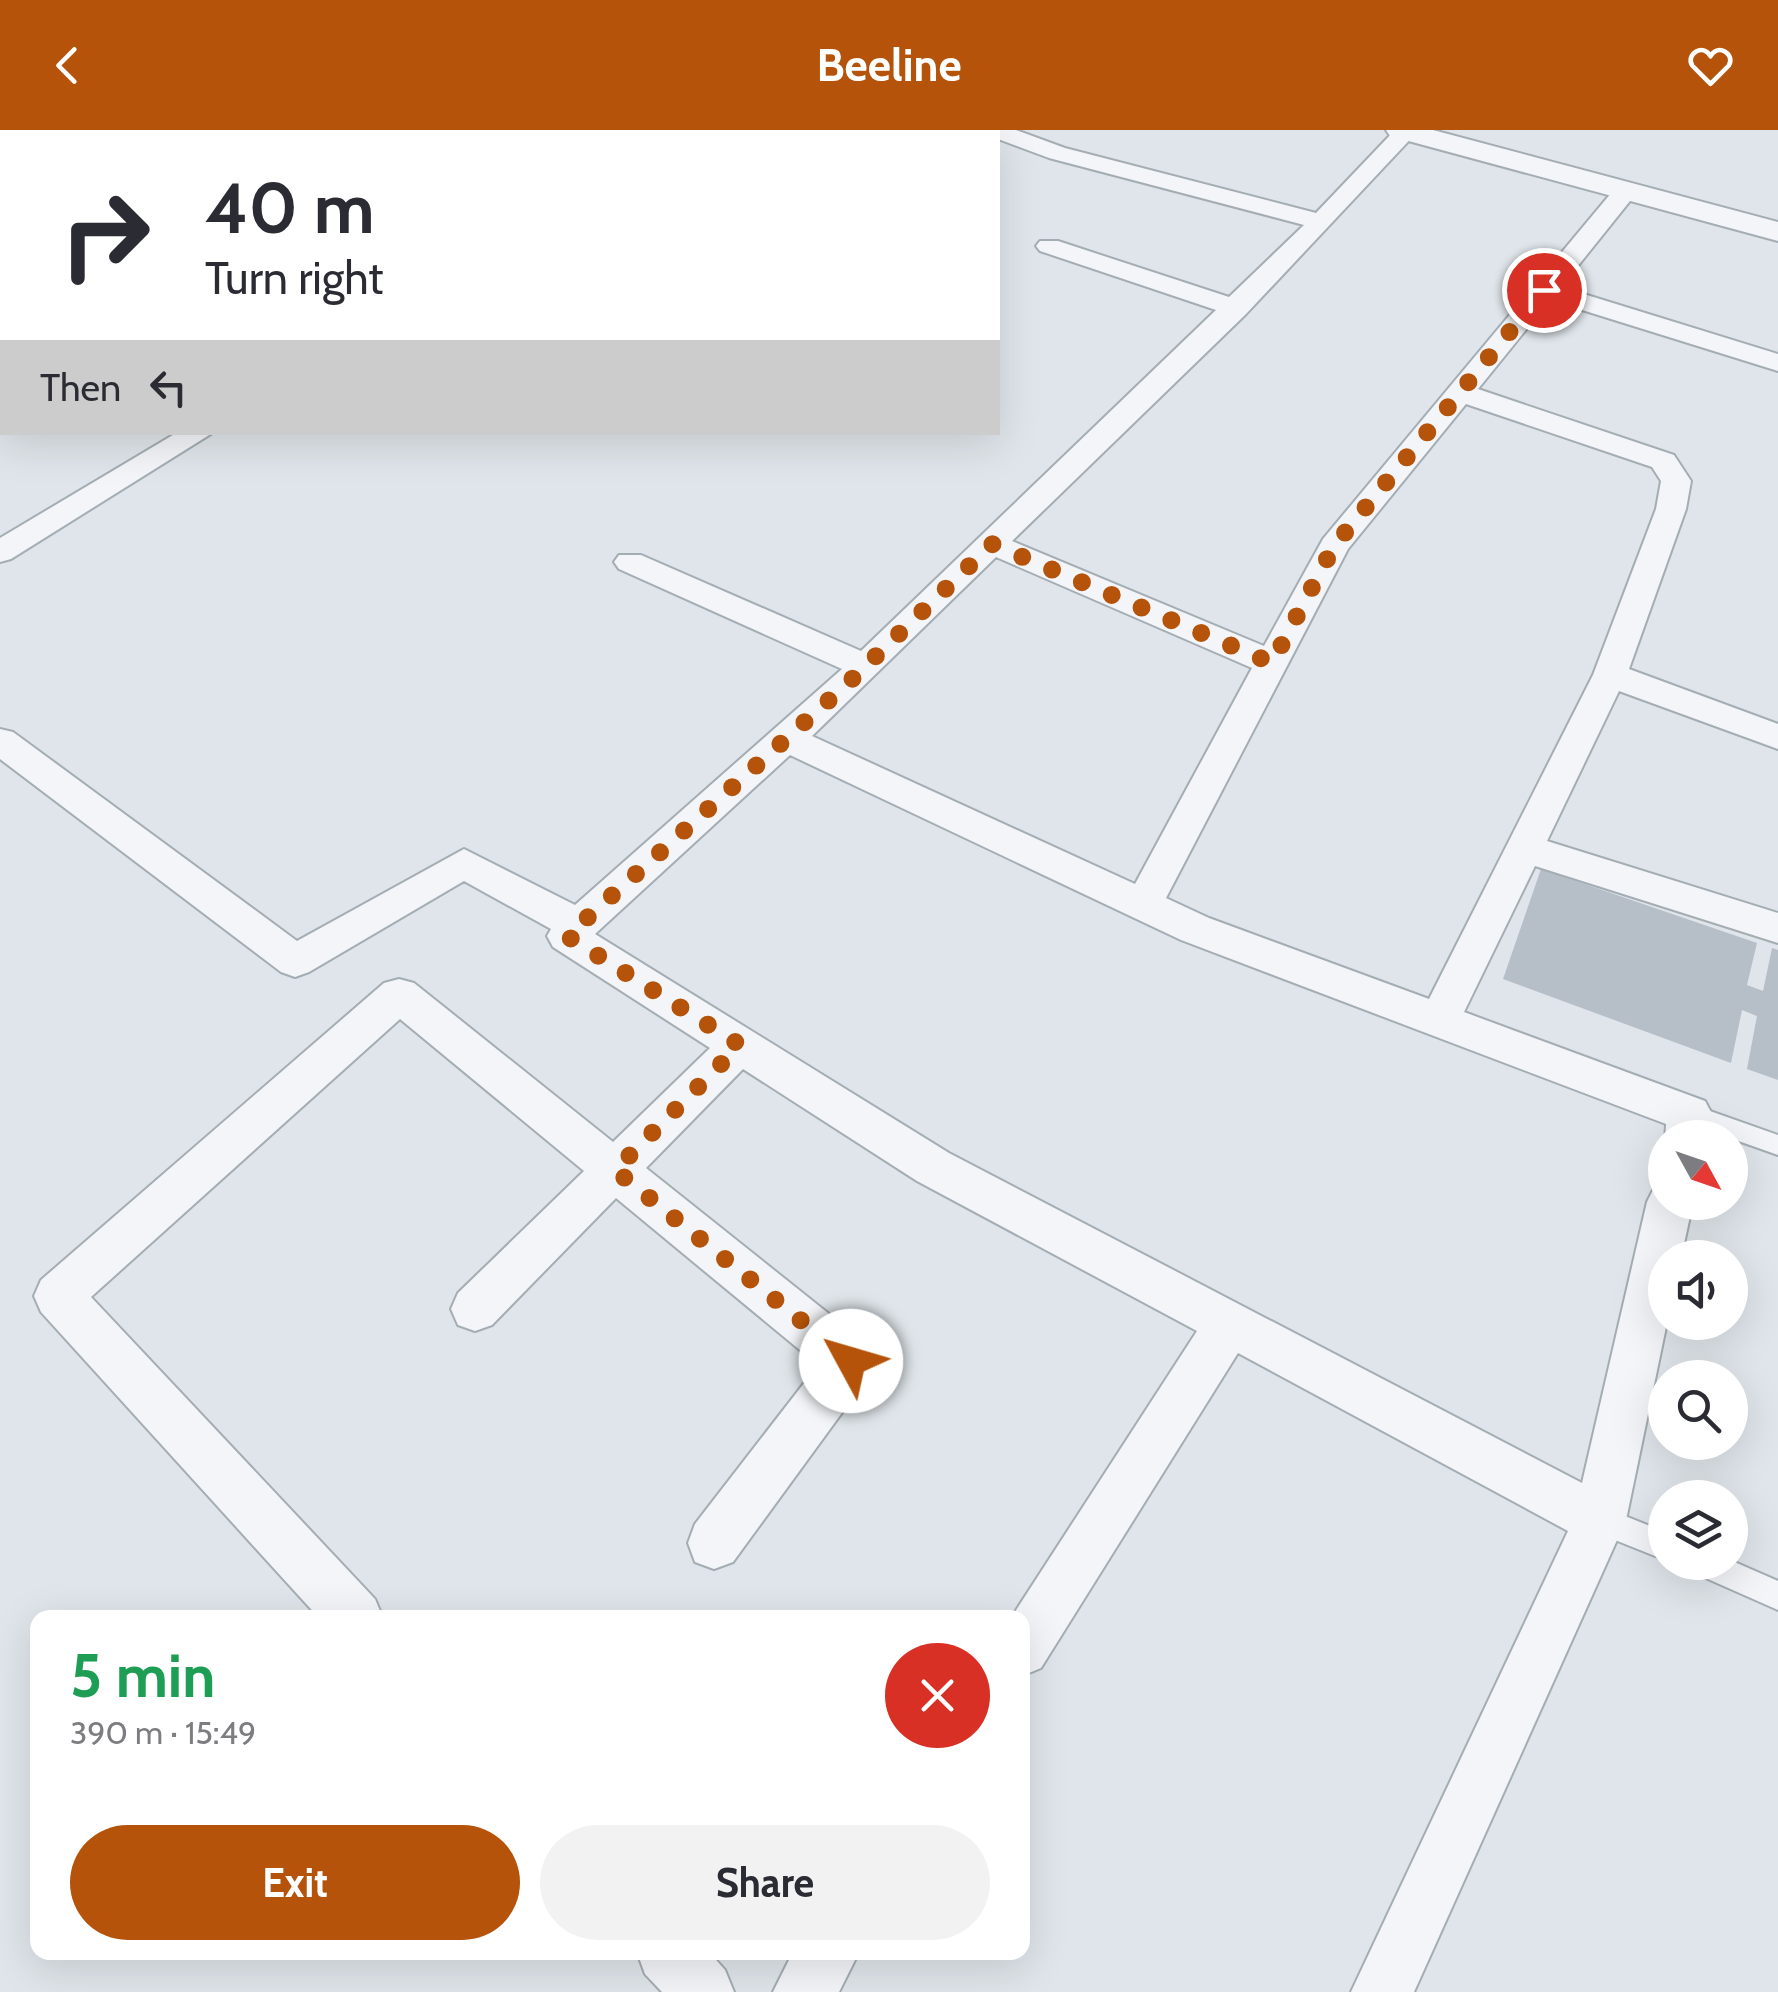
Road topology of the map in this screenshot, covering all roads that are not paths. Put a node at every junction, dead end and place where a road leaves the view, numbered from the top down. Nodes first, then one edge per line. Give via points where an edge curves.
1 (1405, 131) edge
2 (1007, 132) edge
3 (1626, 191) junction
4 (1321, 222) junction
5 (1778, 231) edge
6 (1048, 246) dead end
7 (1544, 290) junction
8 (1237, 308) junction
9 (1778, 363) edge
10 (1460, 392) junction
11 (195, 435) edge
12 (992, 544) junction
13 (0, 552) edge
14 (630, 562) dead end
15 (1272, 663) junction
16 (865, 666) junction
17 (1610, 675) junction
18 (1778, 736) edge
19 (786, 738) junction
20 (0, 742) edge
21 (1524, 848) junction
22 (1143, 905) junction
23 (579, 926) junction
24 (1778, 928) edge
25 (1439, 1020) junction
26 (740, 1045) junction
27 (1673, 1120) edge
28 (1748, 1139) edge
29 (1778, 1146) edge
30 (615, 1170) junction
31 (1666, 1220) edge
32 (475, 1309) dead end
33 (1229, 1324) junction
34 (1600, 1520) junction
35 (1648, 1539) edge
36 (714, 1543) dead end
37 (1742, 1580) edge
38 (1778, 1596) edge
39 (349, 1610) edge
40 (1030, 1636) edge
41 (674, 1960) edge
42 (825, 1960) edge
43 (703, 1992) edge
44 (804, 1992) edge
45 (1382, 1992) edge

1 - 3 street
1 - 4 street
2 - 4 street via 1058,153
3 - 5 street
3 - 7 street
4 - 8 street
6 - 8 street
7 - 9 street
7 - 10 street
8 - 12 street
10 - 15 street via 1334,546
10 - 17 street via 1663,460 1676,481
11 - 13 street
12 - 15 street
12 - 16 street
14 - 16 street
15 - 22 street
16 - 19 street
17 - 18 street
17 - 21 street
19 - 22 street
19 - 23 street
20 - 23 street via 295,962 464,863
21 - 24 street
21 - 25 street
22 - 25 street
23 - 26 street via 567,936
25 - 27 street
26 - 30 street
26 - 33 street via 933,1167
28 - 29 lane
30 - 32 street
30 - 36 street via 851,1361
30 - 39 street via 399,995 58,1296
31 - 34 street
33 - 34 street
33 - 40 street
34 - 35 lane
34 - 45 street
37 - 38 lane
41 - 43 street
42 - 44 street

